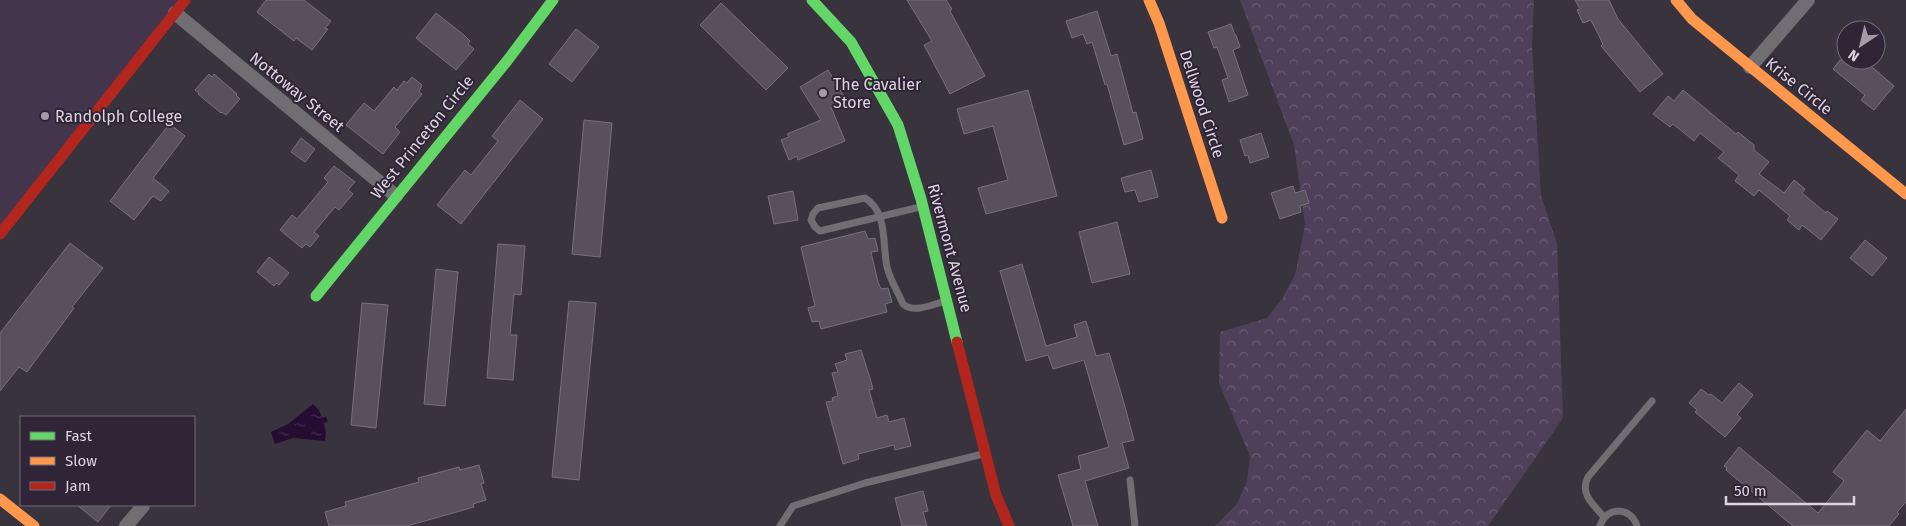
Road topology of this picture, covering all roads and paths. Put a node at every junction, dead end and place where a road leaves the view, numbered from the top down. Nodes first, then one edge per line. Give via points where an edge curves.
1 (185, 0) edge
2 (553, 0) edge
3 (812, 0) edge
4 (1149, 0) edge
5 (1676, 0) edge
6 (1808, 0) edge
7 (176, 13) junction
8 (1750, 67) junction
9 (1906, 194) edge
10 (396, 196) junction
11 (923, 206) junction
12 (880, 216) junction
13 (1222, 218) dead end
14 (1, 232) edge
15 (316, 296) dead end
16 (947, 301) junction
17 (1652, 401) dead end
18 (986, 453) junction
19 (1130, 480) dead end
20 (0, 499) edge
21 (143, 506) edge
22 (1604, 517) junction
23 (34, 526) edge
24 (126, 526) edge
25 (780, 526) edge
26 (1008, 526) edge
27 (1135, 526) edge
28 (1600, 526) edge
29 (1637, 526) edge

1 - 7 street
2 - 10 street, West Princeton Circle
3 - 11 street, Rivermont Avenue via 851,42 898,125
4 - 13 street, Dellwood Circle
5 - 8 street, Krise Circle via 1692,20
6 - 8 street
7 - 10 street, Nottoway Street
7 - 14 street
8 - 9 street, Krise Circle
10 - 15 street, West Princeton Circle
11 - 12 lane
11 - 16 street, Rivermont Avenue
12 - 12 lane via 820,231 811,220 818,208 865,198
12 - 16 lane via 888,268 903,304 914,309
16 - 18 street, Rivermont Avenue
17 - 22 lane via 1585,484 1589,500
18 - 25 lane via 865,483 793,506
18 - 26 street, Rivermont Avenue via 996,495
19 - 27 lane
20 - 23 street
21 - 24 street
22 - 28 lane
22 - 29 lane via 1617,510 1631,515

